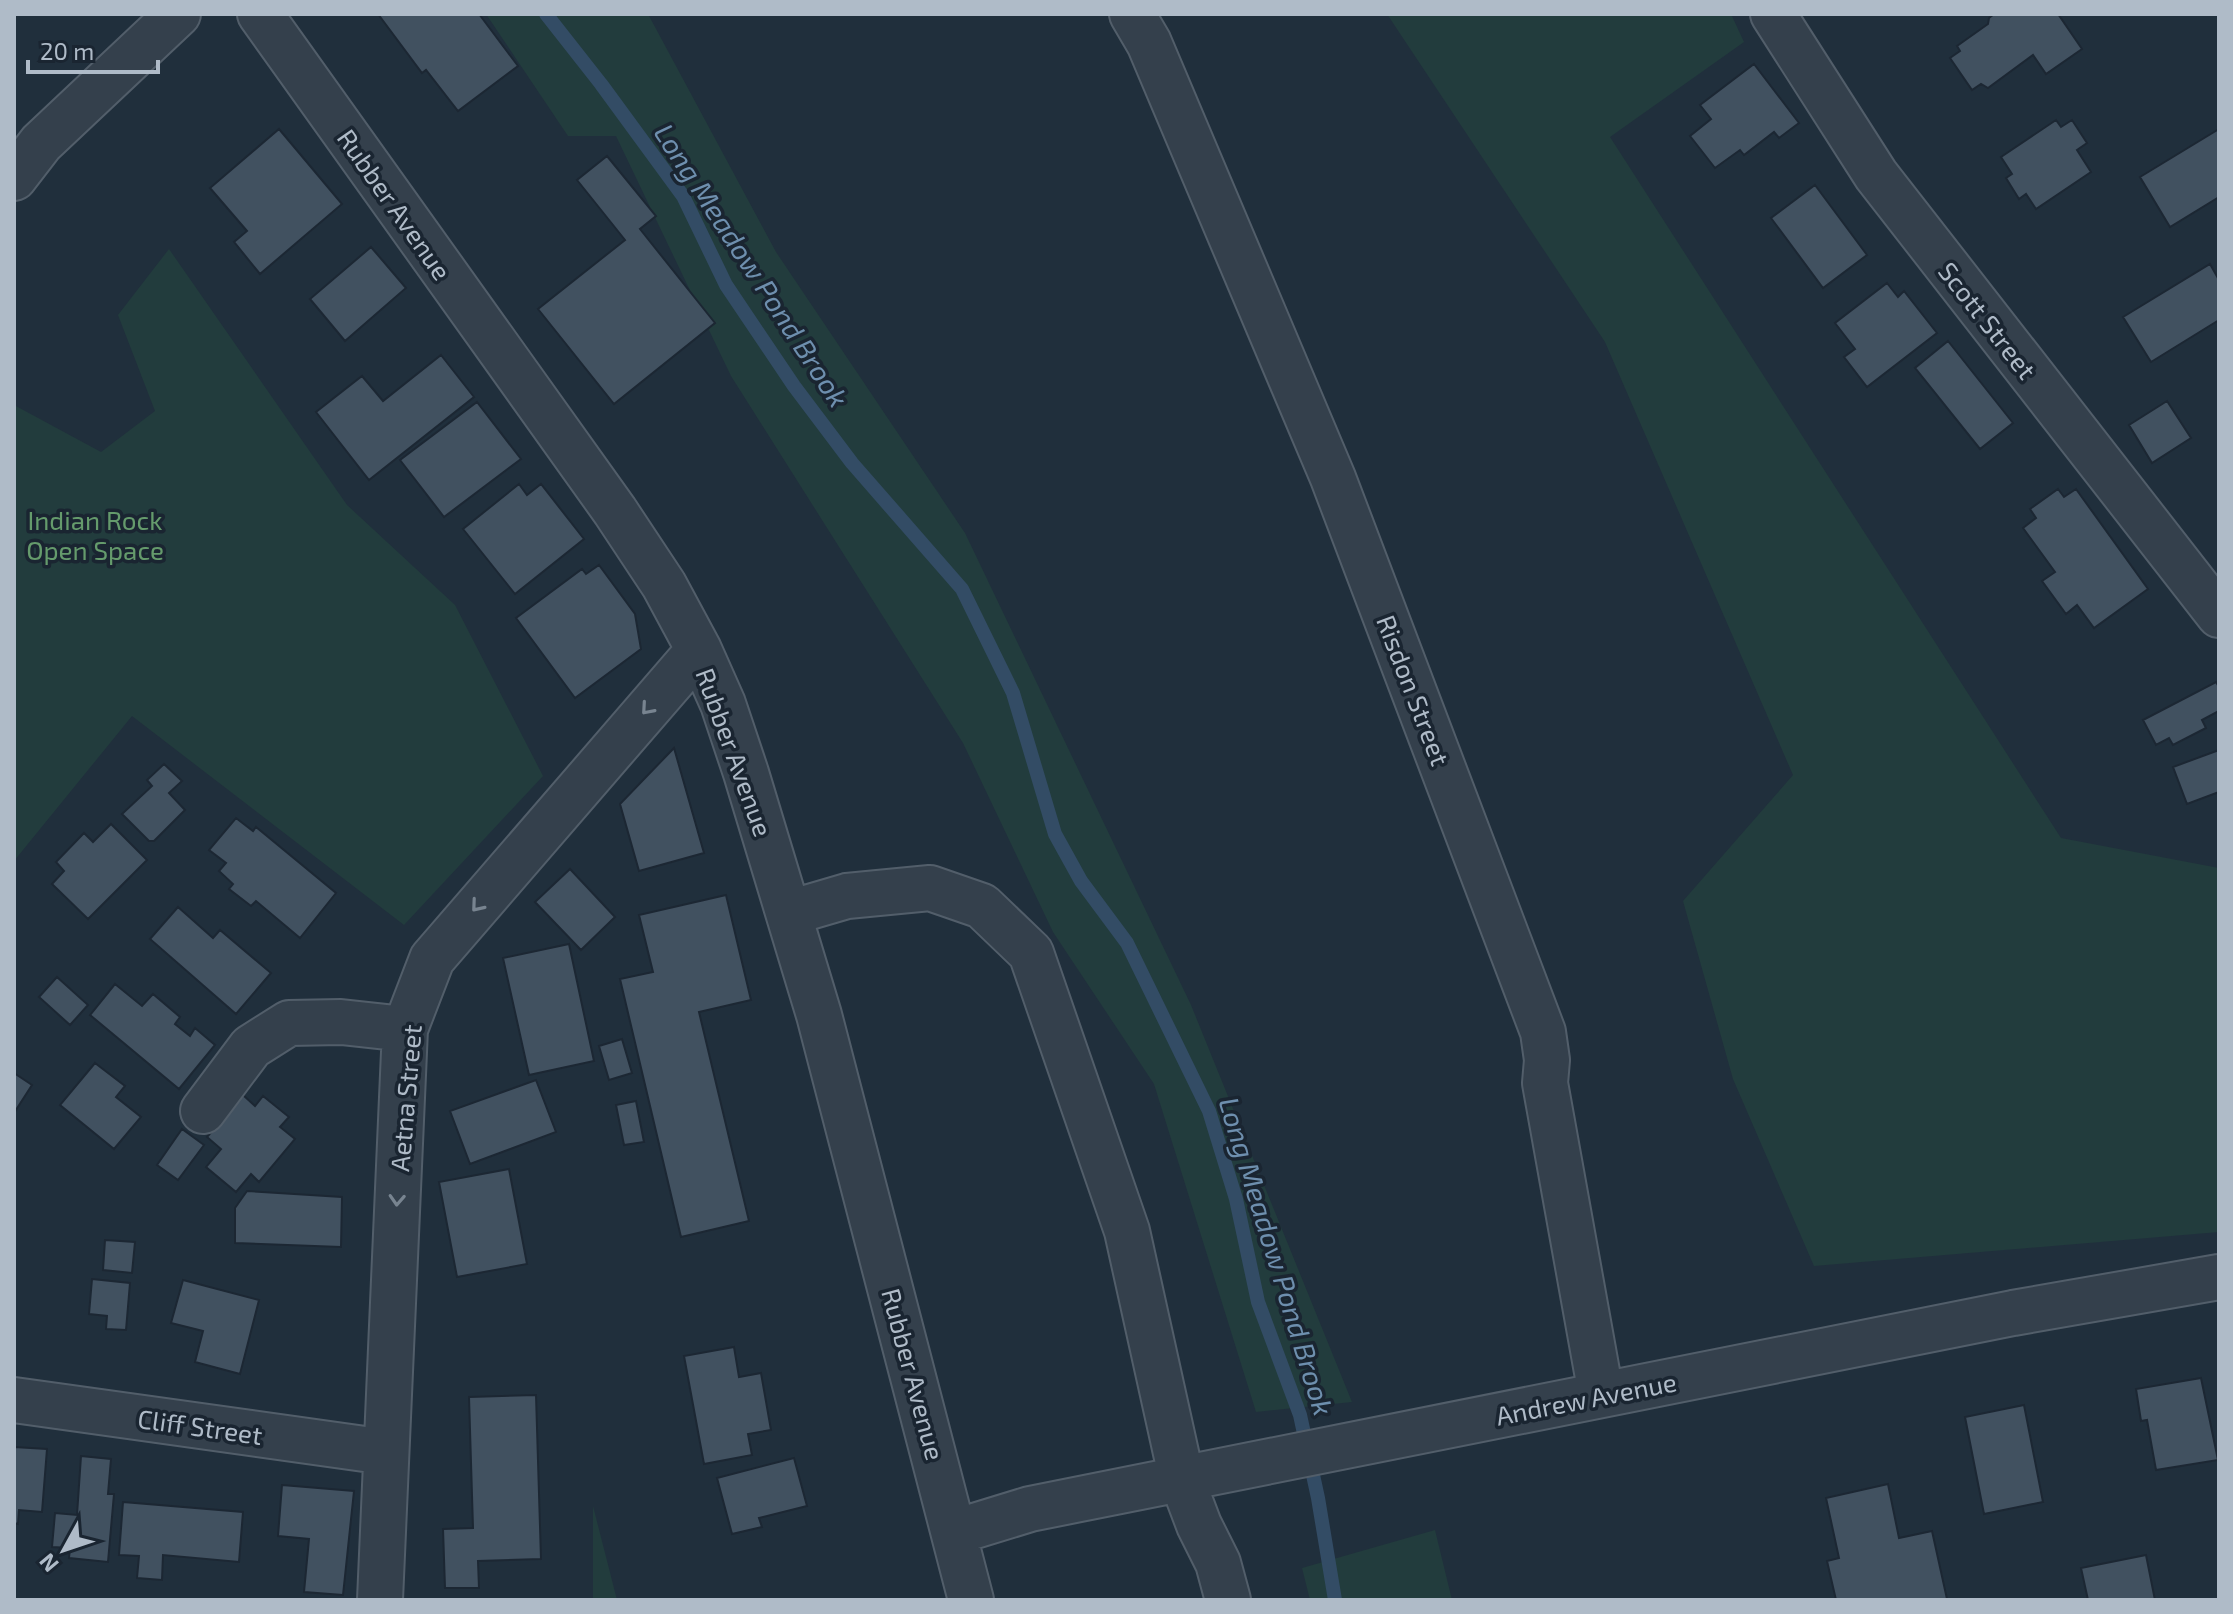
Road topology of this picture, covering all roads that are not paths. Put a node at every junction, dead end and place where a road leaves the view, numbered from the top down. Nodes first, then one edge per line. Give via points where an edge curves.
1 (178, 14) edge
2 (260, 14) edge
3 (1132, 14) edge
4 (1783, 17) edge
5 (14, 178) edge
6 (2219, 615) edge
7 (699, 650) junction
8 (789, 913) junction
9 (405, 1029) junction
10 (203, 1111) dead end
11 (2219, 1277) edge
12 (1601, 1394) junction
13 (14, 1400) edge
14 (386, 1452) junction
15 (1182, 1480) junction
16 (955, 1532) junction
17 (380, 1600) edge
18 (971, 1600) edge
19 (1228, 1600) edge

1 - 5 street via 41,143
2 - 7 street, Rubber Avenue via 615,511
3 - 12 street, Risdon Street via 1149,43 1333,478 1543,1032 1545,1083
4 - 6 street, Scott Street via 1876,175
7 - 8 street, Rubber Avenue via 723,704
7 -> 9 street, Aetna Street via 432,959
8 - 15 street via 847,896 930,888 982,906 1031,953 1127,1231
8 - 16 street, Rubber Avenue
9 - 10 street via 289,1023 251,1047
9 -> 14 street, Aetna Street
11 - 12 street, Andrew Avenue
12 - 15 street, Andrew Avenue
13 - 14 street, Cliff Street
14 - 17 street, Aetna Street
15 - 16 street, Andrew Avenue via 1030,1509
15 - 19 street
16 - 18 street, Rubber Avenue

